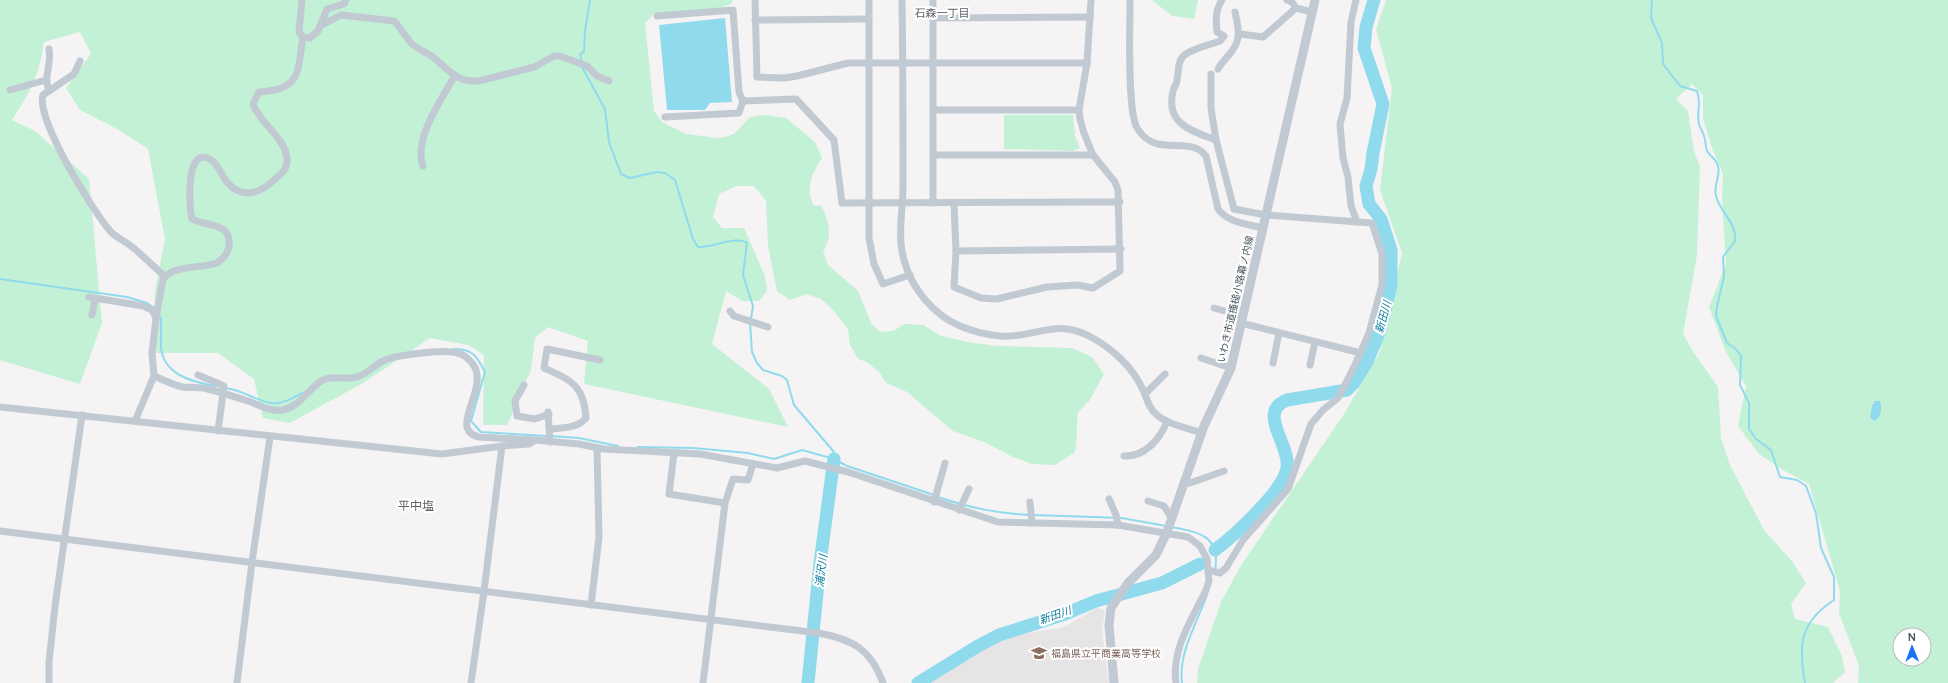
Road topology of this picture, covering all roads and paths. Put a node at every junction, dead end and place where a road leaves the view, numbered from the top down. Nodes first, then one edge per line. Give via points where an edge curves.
1 (302, 0) edge
2 (346, 0) edge
3 (755, 0) edge
4 (869, 0) edge
5 (902, 0) edge
6 (933, 0) edge
7 (1092, 0) edge
8 (1130, 0) edge
9 (1222, 0) edge
10 (1286, 0) edge
11 (1315, 0) edge
12 (1356, 0) edge
13 (1296, 8) junction
14 (1235, 12) dead end
15 (1312, 12) junction
16 (657, 16) dead end
17 (1090, 17) junction
18 (933, 18) junction
19 (869, 19) junction
20 (755, 20) junction
21 (320, 26) junction
22 (1240, 34) junction
23 (303, 37) junction
24 (49, 49) dead end
25 (80, 61) dead end
26 (903, 63) junction
27 (933, 63) junction
28 (1087, 63) junction
29 (870, 64) junction
30 (1218, 69) dead end
31 (1211, 74) dead end
32 (455, 76) junction
33 (46, 80) junction
34 (610, 81) dead end
35 (10, 90) dead end
36 (49, 91) junction
37 (743, 101) junction
38 (933, 110) junction
39 (1079, 110) junction
40 (665, 117) dead end
41 (1216, 140) junction
42 (933, 155) junction
43 (1093, 155) junction
44 (423, 166) dead end
45 (1120, 202) junction
46 (870, 203) junction
47 (903, 203) junction
48 (933, 203) junction
49 (954, 204) junction
50 (1266, 215) junction
51 (1357, 222) junction
52 (1263, 228) junction
53 (1121, 249) junction
54 (956, 250) junction
55 (910, 275) junction
56 (165, 276) junction
57 (1214, 308) dead end
58 (730, 311) dead end
59 (92, 314) dead end
60 (156, 318) junction
61 (1242, 320) junction
62 (768, 327) dead end
63 (1279, 333) junction
64 (1315, 342) junction
65 (1360, 353) junction
66 (1200, 358) dead end
67 (600, 360) dead end
68 (1273, 363) dead end
69 (1310, 365) dead end
70 (1230, 368) junction
71 (1165, 374) dead end
72 (198, 375) dead end
73 (154, 376) junction
74 (524, 385) dead end
75 (224, 394) junction
76 (1145, 394) junction
77 (0, 407) edge
78 (82, 415) junction
79 (136, 421) junction
80 (1167, 421) junction
81 (550, 429) junction
82 (218, 431) junction
83 (1202, 433) junction
84 (270, 436) junction
85 (536, 440) junction
86 (550, 442) junction
87 (502, 446) junction
88 (598, 448) junction
89 (674, 453) junction
90 (1124, 456) dead end
91 (946, 463) dead end
92 (753, 464) junction
93 (1224, 472) dead end
94 (1184, 483) junction
95 (969, 489) dead end
96 (1109, 499) dead end
97 (1148, 501) dead end
98 (934, 502) junction
99 (1030, 502) dead end
100 (725, 503) junction
101 (959, 510) junction
102 (1032, 523) junction
103 (1118, 525) junction
104 (1169, 526) junction
105 (0, 531) edge
106 (66, 539) junction
107 (252, 562) junction
108 (1212, 570) junction
109 (484, 591) junction
110 (591, 605) junction
111 (712, 620) junction
112 (49, 683) edge
113 (238, 683) edge
114 (471, 683) edge
115 (703, 683) edge
116 (883, 683) edge
117 (1114, 683) edge
118 (1176, 683) edge

1 - 23 street via 299,32
2 - 21 street via 344,4 327,9
3 - 20 street
4 - 19 street
5 - 26 street
6 - 18 street
7 - 17 street
8 - 52 street via 1133,116 1137,128 1143,137 1153,143 1197,147 1206,156 1218,210 1232,220
9 - 41 street via 1217,10 1216,32 1224,36 1220,41 1185,54 1180,63 1173,92 1173,110 1180,124 1193,132
10 - 13 street via 1292,2
11 - 15 street, いわき市道搔槌小路幕ノ内線
12 - 51 street via 1351,22 1347,98 1340,124 1351,206
13 - 15 street
13 - 22 street via 1263,37
14 - 22 street
15 - 50 street, いわき市道搔槌小路幕ノ内線
16 - 37 street via 733,10 739,92
17 - 18 street
17 - 28 street
18 - 27 street
19 - 20 street
19 - 29 street
20 - 29 street via 757,77 784,78 848,63
21 - 23 street via 314,36
21 - 32 street via 341,15 394,21 413,44
22 - 30 street
23 - 56 street via 297,73 293,81 286,87 259,92 253,104 283,145 288,158 286,167 262,191 248,193 235,189 227,182 210,159 197,160 192,166 192,219 225,230 229,240 228,253 217,263 176,270
24 - 33 street via 51,60
25 - 36 street via 74,74
26 - 27 street
26 - 29 street
26 - 47 street
27 - 28 street
27 - 38 street
28 - 39 street
29 - 46 street
31 - 41 street via 1211,108
32 - 34 street via 479,81 534,67 554,56 560,56 587,66 597,76
32 - 44 street via 425,132 420,152
33 - 35 street
33 - 36 street
36 - 56 street via 41,101 61,154 112,234 131,246
37 - 40 street via 739,113
37 - 46 street via 796,99 834,140 842,203
38 - 39 street
38 - 42 street
39 - 43 street via 1084,133
41 - 50 street via 1234,209
42 - 43 street
42 - 48 street
43 - 45 street via 1115,182
45 - 49 street
45 - 53 street
46 - 47 street
46 - 55 street via 869,238 874,264 883,284
47 - 48 street
47 - 55 street via 903,259
48 - 49 street
49 - 54 street
50 - 51 street
50 - 52 street, いわき市道搔槌小路幕ノ内線
51 - 65 street via 1372,223 1379,241 1383,269 1380,297
52 - 61 street, いわき市道搔槌小路幕ノ内線
53 - 54 street
53 - 54 street via 1120,271 1093,288 1076,285 1047,287 997,299 981,298 954,287
55 - 76 street via 916,288 937,313 959,326 1001,336 1069,328 1091,337 1127,364
56 - 60 street
57 - 61 street
58 - 62 street via 734,316
59 - 60 street via 92,297 143,306 152,310
60 - 73 street via 152,348
61 - 63 street
61 - 70 street, いわき市道搔槌小路幕ノ内線
63 - 64 street
63 - 68 street
64 - 65 street
64 - 69 street
65 - 108 street via 1342,394 1311,424 1288,489 1243,540 1226,568
66 - 70 street
67 - 81 street via 546,349 544,368 564,377 579,389 586,418 570,427
70 - 83 street, いわき市道搔槌小路幕ノ内線
71 - 76 street
72 - 75 street via 224,385
73 - 75 street via 183,387 203,388
73 - 79 street
74 - 81 street via 515,400 517,416 535,420 548,413
75 - 82 street
75 - 85 street via 268,409 282,410 299,401 326,379 358,377 381,362 393,358 452,352 462,354 468,359 478,374 466,424 473,436
76 - 80 street via 1151,410
77 - 78 street
78 - 79 street
78 - 106 street
79 - 82 street
80 - 83 street
80 - 90 street via 1152,445 1134,457
81 - 86 street
82 - 84 street
83 - 94 street, いわき市道搔槌小路幕ノ内線
84 - 87 street via 442,454
84 - 107 street
85 - 86 street
85 - 87 street via 529,444
86 - 88 street
87 - 109 street
88 - 89 street
88 - 110 street via 599,536
89 - 92 street via 700,454
89 - 100 street via 669,494
91 - 98 street
92 - 98 street via 777,468 806,461
92 - 100 street via 748,480 733,479
93 - 94 street
94 - 104 street, いわき市道搔槌小路幕ノ内線
95 - 101 street
96 - 103 street
97 - 104 street via 1164,506
98 - 101 street
99 - 102 street
100 - 111 street
101 - 102 street via 998,522
102 - 103 street
103 - 104 street
104 - 108 street via 1200,546
104 - 117 street, いわき市道搔槌小路幕ノ内線 via 1156,555 1128,583 1112,608 1109,625
105 - 106 street
106 - 107 street
106 - 112 street via 55,606
107 - 109 street
107 - 113 street
108 - 118 street via 1206,590 1176,654
109 - 110 street
109 - 114 street
110 - 111 street
111 - 115 street
111 - 116 street via 837,636 862,649 872,660

